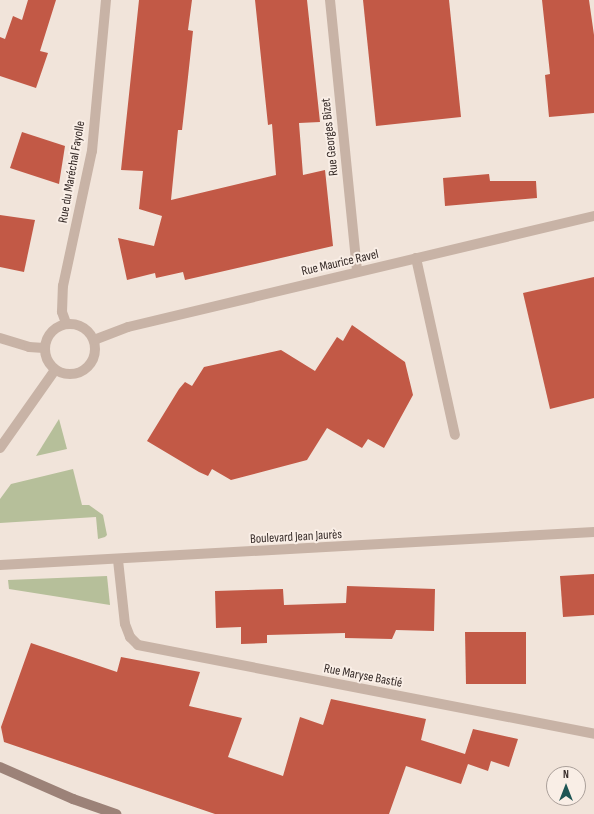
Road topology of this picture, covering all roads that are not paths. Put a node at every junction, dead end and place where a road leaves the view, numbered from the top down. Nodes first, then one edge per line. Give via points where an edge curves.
1 (106, 0) edge
2 (330, 0) edge
3 (594, 216) edge
4 (416, 258) junction
5 (358, 272) junction
6 (66, 323) junction
7 (0, 338) edge
8 (94, 340) junction
9 (44, 348) junction
10 (55, 370) junction
11 (455, 435) dead end
12 (0, 448) edge
13 (594, 532) edge
14 (118, 560) junction
15 (0, 565) edge
16 (594, 734) edge
17 (0, 767) edge
18 (116, 814) edge

1 - 6 street, Rue du Maréchal Fayolle via 92,151 63,286 62,312
2 - 5 street, Rue Georges Bizet
3 - 4 street, Rue Maurice Ravel
4 - 5 street, Rue Maurice Ravel
4 - 11 street
5 - 8 street, Rue Maurice Ravel via 128,327
6 - 8 street via 82,327
6 - 9 street via 51,332
7 - 9 street via 29,347
8 - 10 street via 92,360 83,370 69,374
9 - 10 street via 49,364
10 - 12 street
13 - 14 street, Boulevard Jean Jaurès
14 - 15 street, Boulevard Jean Jaurès
14 - 16 street, Rue Maryse Bastié via 125,624 130,637 138,645
17 - 18 main road via 73,799

